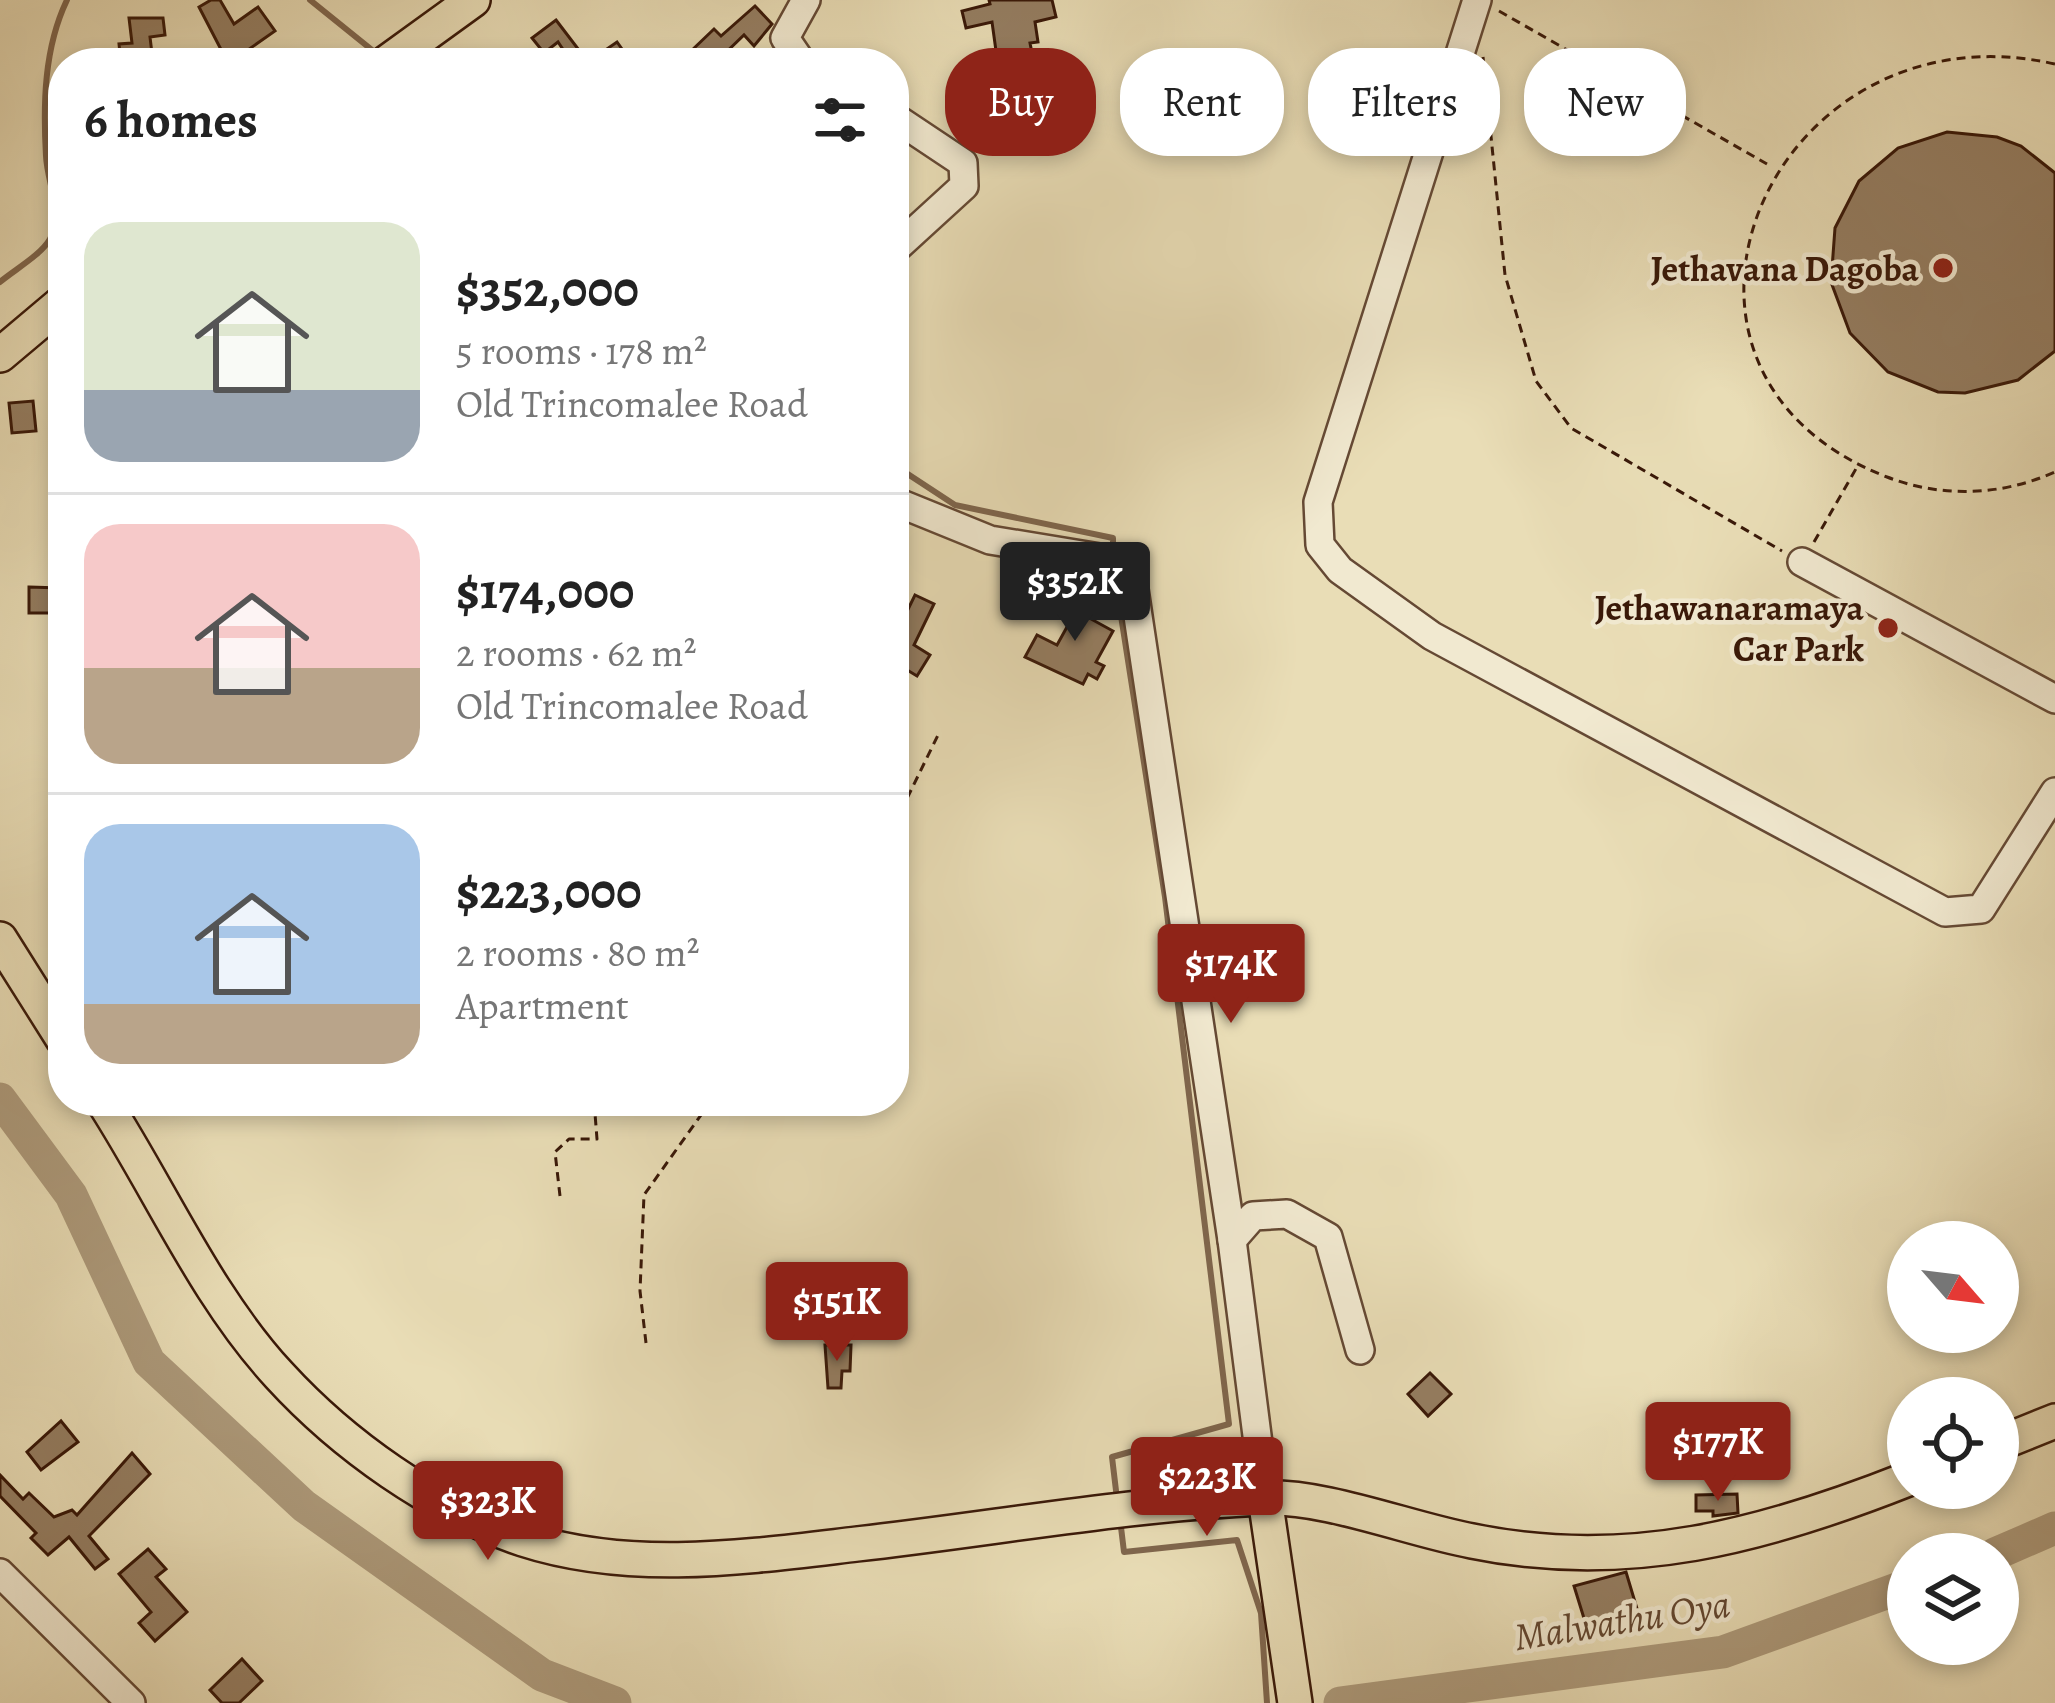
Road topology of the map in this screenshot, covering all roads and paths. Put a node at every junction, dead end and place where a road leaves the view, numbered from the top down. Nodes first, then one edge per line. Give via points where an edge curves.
1 (473, 0) edge
2 (806, 0) edge
3 (1489, 6) edge
4 (1482, 46) dead end
5 (406, 48) edge
6 (792, 48) edge
7 (2017, 50) dead end
8 (2055, 64) edge
9 (909, 127) edge
10 (1762, 180) dead end
11 (1756, 196) dead end
12 (909, 236) edge
13 (48, 315) edge
14 (0, 355) edge
15 (1858, 466) junction
16 (2055, 472) edge
17 (909, 507) edge
18 (1802, 562) junction
19 (2055, 699) edge
20 (940, 731) dead end
21 (2055, 792) edge
22 (909, 794) edge
23 (0, 939) edge
24 (48, 1015) edge
25 (112, 1116) edge
26 (595, 1116) edge
27 (700, 1116) edge
28 (560, 1196) dead end
29 (1232, 1240) junction
30 (646, 1343) dead end
31 (1360, 1350) dead end
32 (2055, 1421) edge
33 (2019, 1436) edge
34 (1887, 1486) edge
35 (1264, 1498) junction
36 (0, 1573) edge
37 (131, 1703) edge
38 (1295, 1703) edge

1 - 5 main road
2 - 6 street via 785,38
3 - 10 path via 1768,165
3 - 21 street via 1318,502 1320,545 1340,570 1432,636 1945,912 1981,909
4 - 18 path via 1505,275 1536,381 1571,428
7 - 8 path
9 - 12 street via 963,163 964,186
11 - 15 path via 1743,260 1760,358 1784,400
13 - 14 main road
15 - 16 path via 1912,487 1970,493
15 - 18 path
17 - 29 street via 990,540 1130,563
18 - 19 street
20 - 22 path
23 - 24 main road
25 - 35 main road via 220,1298 278,1374 373,1457 500,1530 574,1550 705,1560
26 - 28 path via 597,1138 568,1139 555,1152
27 - 30 path via 644,1195
29 - 31 street via 1253,1216 1287,1214 1328,1237
29 - 35 street
32 - 33 main road
34 - 35 main road via 1732,1540 1574,1556
35 - 38 main road
36 - 37 street

